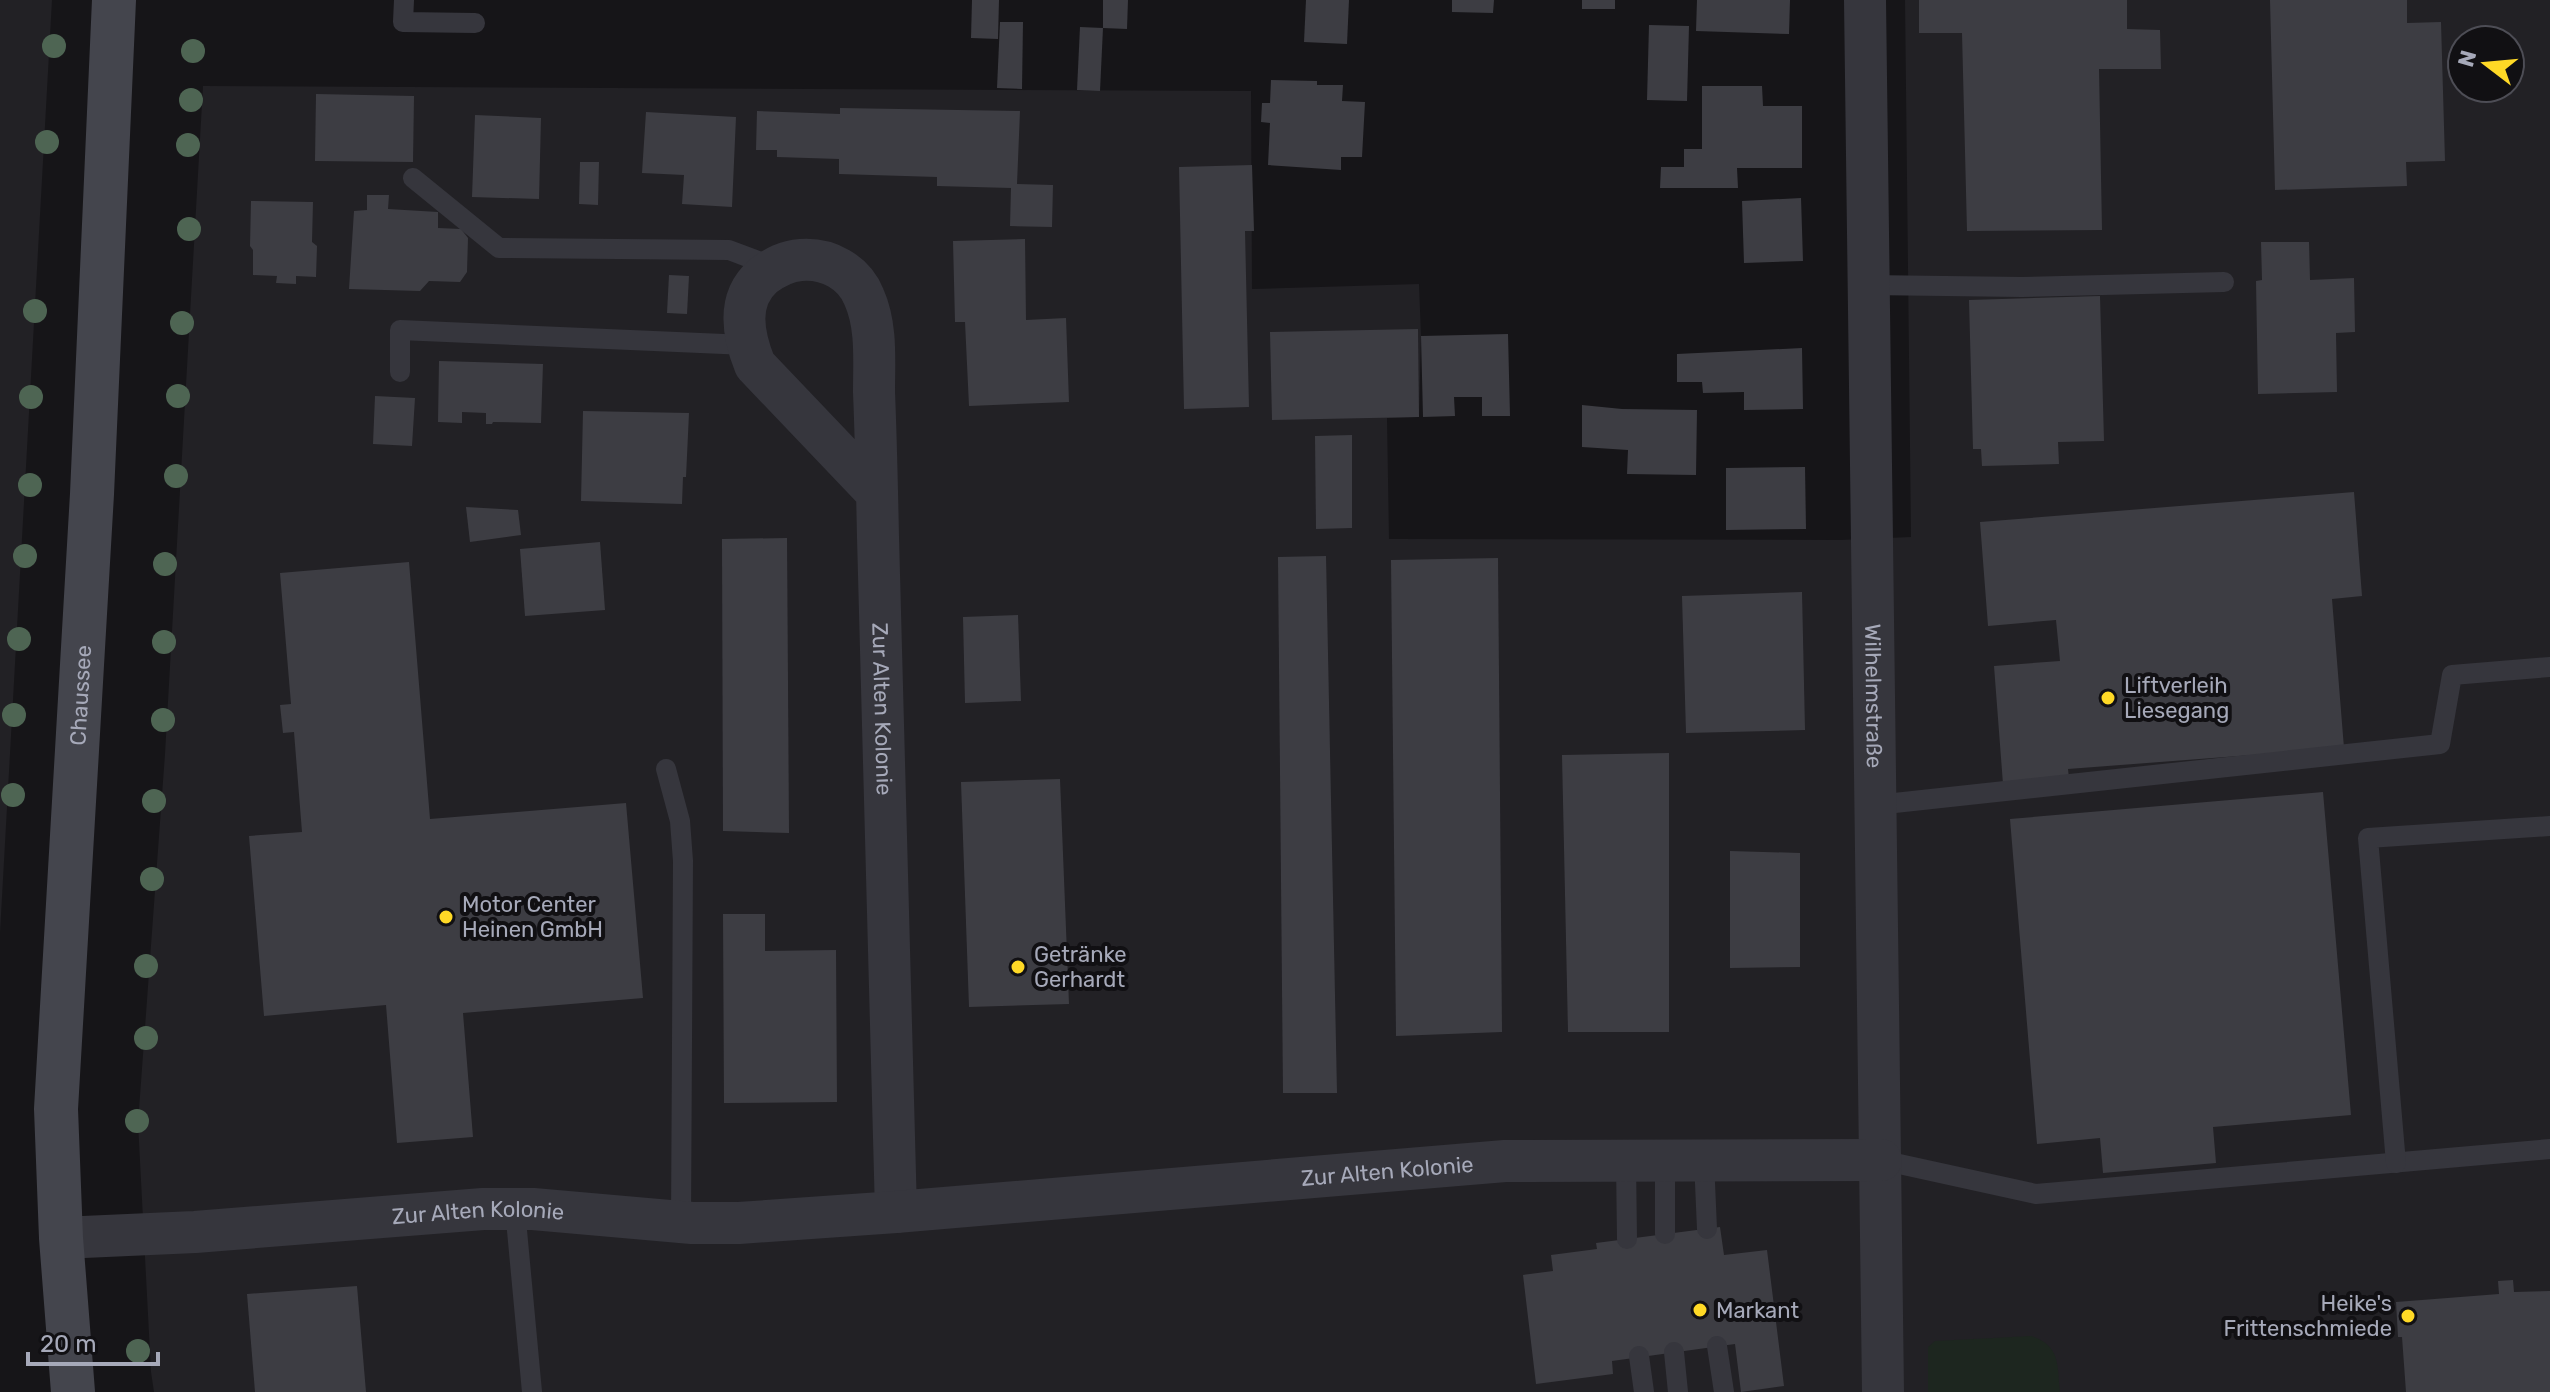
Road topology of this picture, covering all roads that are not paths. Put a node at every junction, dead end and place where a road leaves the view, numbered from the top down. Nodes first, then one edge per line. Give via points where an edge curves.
1 (114, 0) edge
2 (404, 0) edge
3 (1865, 0) edge
4 (475, 23) dead end
5 (413, 178) dead end
6 (774, 267) junction
7 (2224, 282) dead end
8 (1868, 285) junction
9 (747, 345) junction
10 (400, 372) dead end
11 (877, 493) junction
12 (2550, 667) edge
13 (666, 769) dead end
14 (1876, 805) junction
15 (2550, 826) edge
16 (2550, 1149) edge
17 (1881, 1160) junction
18 (1665, 1161) junction
19 (2396, 1163) junction
20 (515, 1209) junction
21 (896, 1212) junction
22 (681, 1222) junction
23 (1707, 1229) dead end
24 (1665, 1234) dead end
25 (61, 1238) junction
26 (1627, 1239) dead end
27 (1717, 1346) dead end
28 (1674, 1352) dead end
29 (1639, 1356) dead end
30 (73, 1392) edge
31 (532, 1392) edge
32 (1644, 1392) edge
33 (1678, 1392) edge
34 (1724, 1392) edge
35 (1883, 1392) edge

1 - 25 main road, Chaussee via 56,1109
2 - 4 lane via 403,22
3 - 8 street, Wilhelmstraße
5 - 6 lane via 499,248 729,250
6 - 9 street via 755,283 744,306
6 - 11 street, Zur Alten Kolonie via 790,261 829,263 849,274 864,294 873,323
7 - 8 lane
8 - 14 street, Wilhelmstraße
9 - 10 lane via 400,330
9 - 11 street via 755,365
11 - 21 street, Zur Alten Kolonie
12 - 14 lane via 2452,675 2440,744
13 - 22 lane via 680,821 683,861
14 - 17 street, Wilhelmstraße
15 - 19 lane via 2368,838
16 - 19 lane
17 - 18 street, Zur Alten Kolonie
17 - 19 lane via 2036,1194
17 - 35 street, Wilhelmstraße
18 - 21 street, Zur Alten Kolonie via 1505,1161
18 - 23 lane
18 - 24 lane
18 - 26 lane
20 - 22 street, Zur Alten Kolonie
20 - 25 street, Zur Alten Kolonie
20 - 31 lane
21 - 22 street, Zur Alten Kolonie
25 - 30 main road, Chaussee
27 - 34 lane
28 - 33 lane
29 - 32 lane

